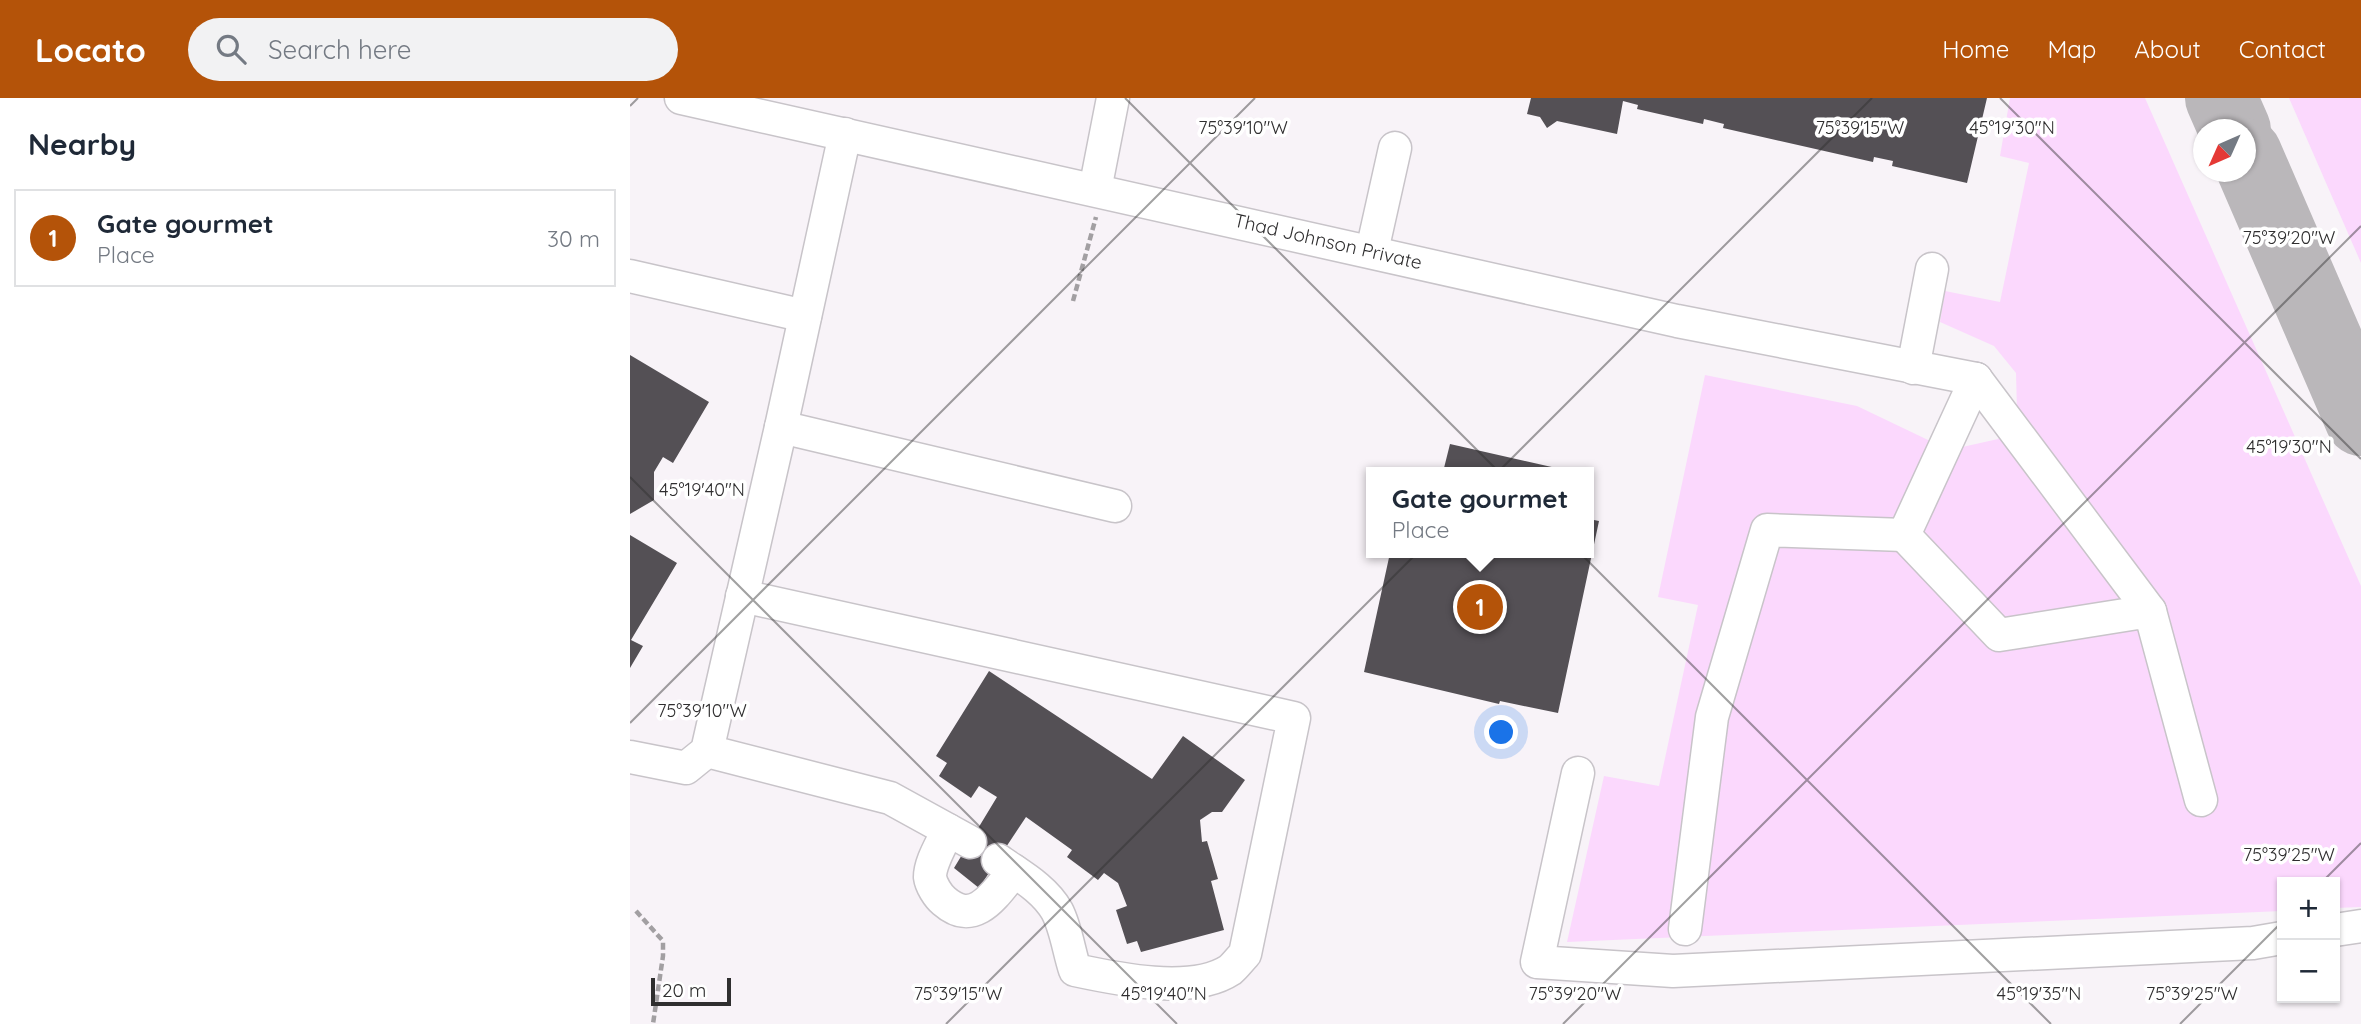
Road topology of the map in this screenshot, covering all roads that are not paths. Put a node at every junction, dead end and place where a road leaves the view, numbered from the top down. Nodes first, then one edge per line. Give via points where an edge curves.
1 (681, 98) edge
2 (1113, 98) edge
3 (845, 134) junction
4 (1395, 148) dead end
5 (1097, 199) junction
6 (1372, 251) junction
7 (1932, 269) dead end
8 (630, 276) edge
9 (805, 316) junction
10 (1913, 368) junction
11 (1976, 379) junction
12 (781, 427) junction
13 (1115, 506) dead end
14 (1904, 535) junction
15 (742, 596) junction
16 (2150, 611) junction
17 (707, 751) junction
18 (630, 757) edge
19 (1578, 773) dead end
20 (2201, 800) dead end
21 (2361, 926) edge
22 (1685, 929) dead end
23 (2340, 929) edge
24 (2277, 939) edge

1 - 3 street, Thad Johnson Private
2 - 5 street
3 - 5 street, Thad Johnson Private
3 - 9 street
4 - 6 street
5 - 6 street, Thad Johnson Private
6 - 10 street, Thad Johnson Private via 1677,321
7 - 10 street
8 - 9 street
9 - 12 street
10 - 11 street, Thad Johnson Private
11 - 14 street
11 - 16 street
12 - 13 street
12 - 15 street
14 - 16 street via 1999,635
14 - 22 street via 1767,530 1712,717
15 - 17 street
15 - 17 street via 1294,718 1245,954 1230,970 1194,982 1119,980 1075,970 1058,913 1038,889 1006,866 981,908 969,911 942,900 930,881 932,868 959,836 890,798
16 - 20 street
17 - 18 street via 686,768
19 - 24 street via 1537,962 1673,971
21 - 23 street

